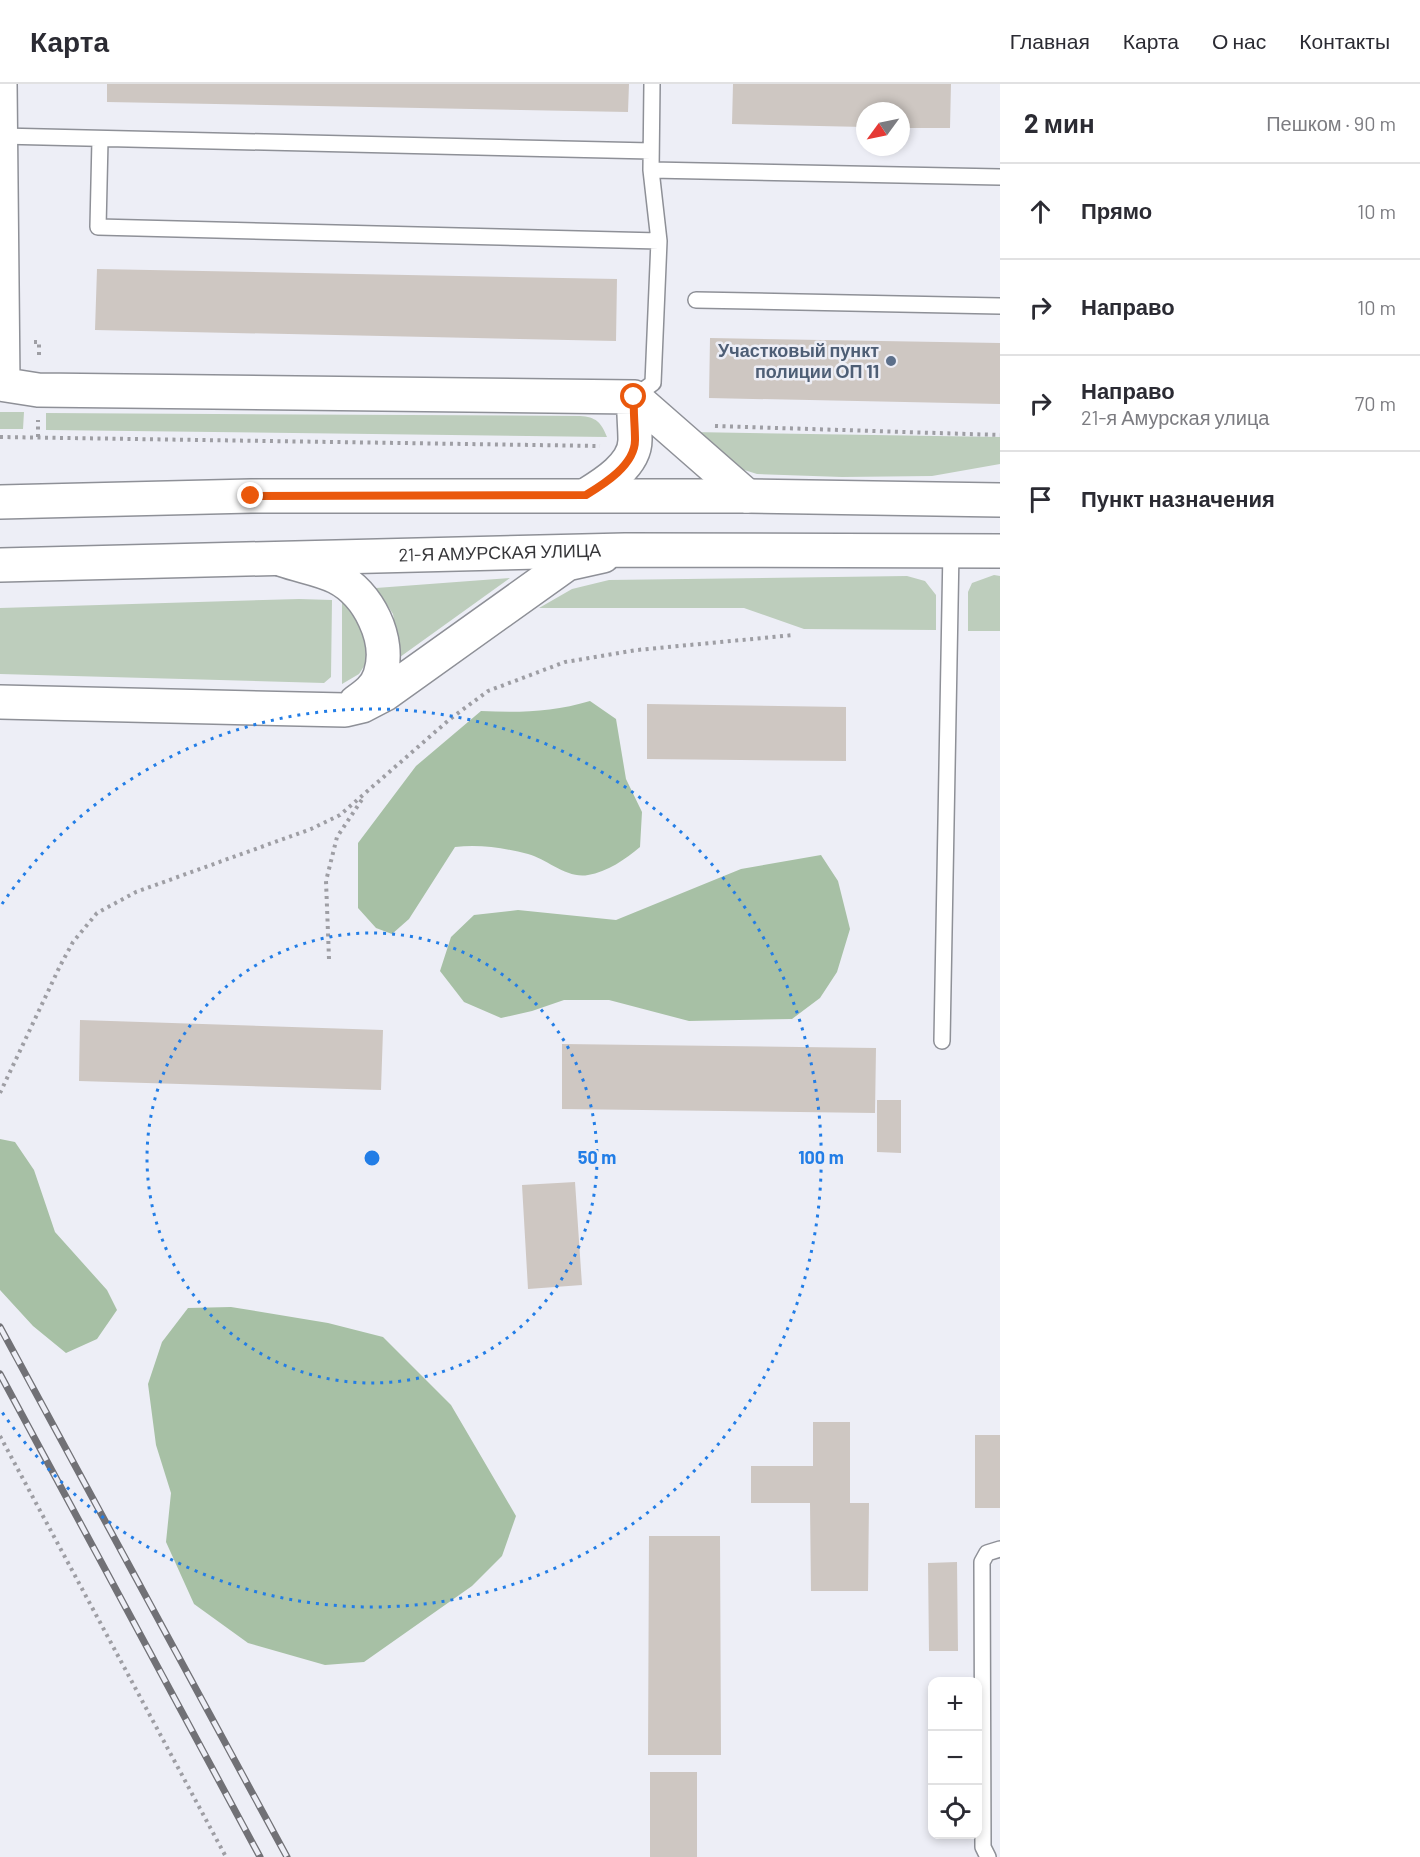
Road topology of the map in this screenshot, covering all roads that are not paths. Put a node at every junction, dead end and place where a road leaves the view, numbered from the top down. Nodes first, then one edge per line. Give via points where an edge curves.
1 (0, 84) edge
2 (652, 84) edge
3 (1, 136) edge
4 (100, 140) junction
5 (651, 151) junction
6 (651, 170) junction
7 (1000, 177) edge
8 (658, 241) junction
9 (696, 300) dead end
10 (1000, 306) edge
11 (1, 384) edge
12 (634, 397) junction
13 (586, 495) junction
14 (747, 496) junction
15 (1000, 500) edge
16 (1, 502) edge
17 (625, 550) junction
18 (951, 550) junction
19 (1000, 551) edge
20 (283, 560) junction
21 (1, 565) edge
22 (0, 702) edge
23 (345, 710) junction
24 (942, 1041) dead end
25 (1000, 1549) edge
26 (988, 1857) edge

1 - 3 street
2 - 5 lane
3 - 4 lane
3 - 11 street
4 - 5 lane
4 - 8 lane via 99,227
5 - 6 lane
6 - 7 lane
6 - 8 lane
8 - 12 lane via 653,383
9 - 10 lane
11 - 12 street via 38,390
12 - 13 street via 632,453 618,472
12 - 14 street
13 - 14 street
13 - 16 street via 251,496
14 - 15 street
17 - 18 street, 21-Я АМУРСКАЯ УЛИЦА
17 - 20 street, 21-Я АМУРСКАЯ УЛИЦА
17 - 23 street via 567,564 385,694
18 - 19 street, 21-Я АМУРСКАЯ УЛИЦА
18 - 24 lane
20 - 21 street, 21-Я АМУРСКАЯ УЛИЦА
20 - 23 street via 337,578 362,598 378,626 383,651 380,675 372,690
22 - 23 street
25 - 26 lane via 987,1553 982,1562 983,1847

